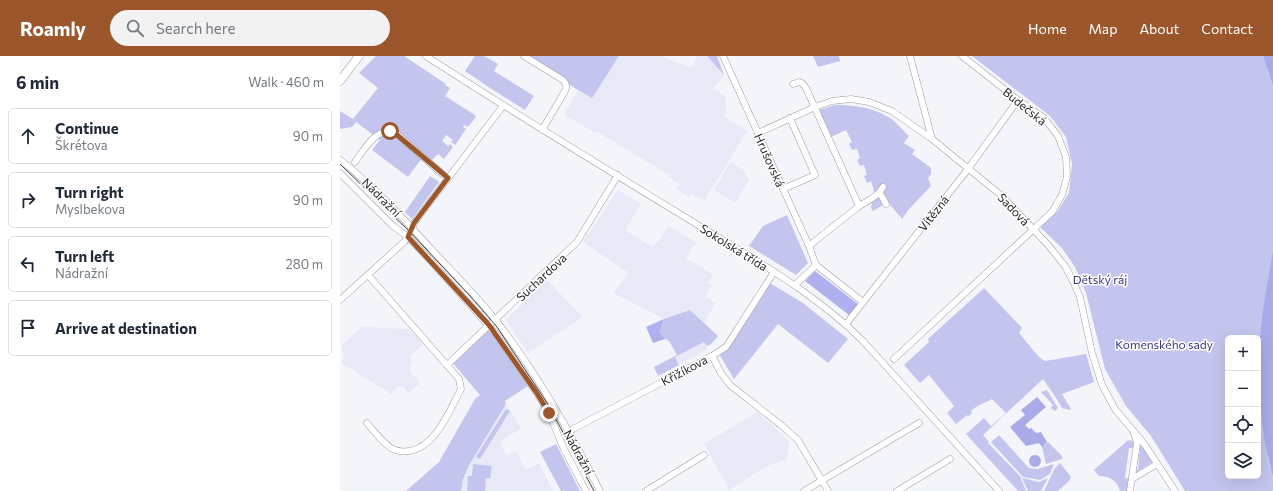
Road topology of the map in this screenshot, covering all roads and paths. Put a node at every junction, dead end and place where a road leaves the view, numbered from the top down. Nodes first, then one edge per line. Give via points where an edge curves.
1 (359, 56) edge
2 (426, 56) edge
3 (524, 56) edge
4 (723, 56) edge
5 (910, 56) edge
6 (962, 56) edge
7 (340, 81) edge
8 (793, 84) dead end
9 (1018, 100) junction
10 (503, 106) junction
11 (815, 107) junction
12 (790, 118) junction
13 (542, 130) junction
14 (758, 133) junction
15 (932, 139) junction
16 (340, 160) edge
17 (355, 162) dead end
18 (968, 169) junction
19 (340, 173) edge
20 (618, 175) junction
21 (448, 178) junction
22 (883, 187) dead end
23 (783, 189) junction
24 (880, 193) junction
25 (886, 204) dead end
26 (859, 206) junction
27 (412, 228) junction
28 (1033, 229) junction
29 (406, 240) junction
30 (809, 246) junction
31 (816, 265) junction
32 (774, 272) junction
33 (368, 275) junction
34 (795, 285) junction
35 (340, 300) edge
36 (863, 302) junction
37 (495, 320) junction
38 (846, 324) junction
39 (489, 325) junction
40 (712, 356) junction
41 (894, 359) dead end
42 (447, 364) junction
43 (367, 423) dead end
44 (919, 423) dead end
45 (567, 433) junction
46 (1134, 433) junction
47 (704, 456) dead end
48 (950, 459) dead end
49 (1157, 464) junction
50 (1132, 479) junction
51 (822, 480) junction
52 (996, 490) edge
53 (586, 491) edge
54 (600, 491) edge
55 (646, 491) edge
56 (804, 491) edge
57 (828, 491) edge
58 (897, 491) edge
59 (1130, 491) edge
60 (1175, 491) edge

1 - 7 main road
2 - 10 street, Sokolská třída
3 - 13 street via 563,80 567,87
4 - 14 street, Hrušovská
5 - 15 street
6 - 9 street, Budečská
8 - 11 street via 802,83
9 - 18 street, Vítězná
9 - 28 street, Budečská via 1044,118 1058,136 1067,163 1067,177 1062,195 1052,212
10 - 13 street, Sokolská třída
10 - 21 street
11 - 12 street, Sadová
11 - 15 street, Sadová via 832,101 851,99 868,102 892,111
11 - 26 street
12 - 14 street, Sadová
12 - 23 street via 815,174
13 - 20 street, Sokolská třída
14 - 23 street, Hrušovská
15 - 18 street, Sadová
16 - 27 street, Nádražní via 359,174
17 - 21 street via 377,134 390,131
18 - 28 street, Sadová via 1002,196
18 - 36 street, Vítězná
19 - 29 street, Nádražní
20 - 32 street, Sokolská třída
20 - 37 street, Suchardova via 577,242
21 - 27 street
22 - 24 street
23 - 30 street, Hrušovská
24 - 25 street
24 - 26 street
26 - 30 street
27 - 29 street
27 - 37 street, Nádražní
28 - 41 street, Budečská
28 - 46 street, Sadová via 1061,261 1073,280 1080,297 1102,385 1114,409
29 - 33 street
29 - 39 street, Nádražní
30 - 31 street, Hrušovská
31 - 34 street
31 - 36 street
32 - 34 street, Sokolská třída
32 - 40 street, Křižíkova via 726,346
33 - 35 street
33 - 42 street
34 - 38 street, Sokolská třída
36 - 38 street, Vítězná
37 - 39 street, Suchardova
37 - 45 street, Nádražní via 541,386
38 - 52 street, Sokolská třída
39 - 42 street, Suchardova
39 - 53 street, Nádražní via 549,413
40 - 45 street, Křižíkova
40 - 51 street via 730,385 798,440
42 - 43 street via 459,379 461,389 435,435 427,444 414,451 392,449
44 - 51 street
45 - 54 street, Nádražní
46 - 49 street, Sadová via 1146,445
46 - 50 street via 1137,444
47 - 55 street
48 - 58 street
49 - 50 street
49 - 60 street, Sadová
50 - 59 street
51 - 56 street
51 - 57 street

